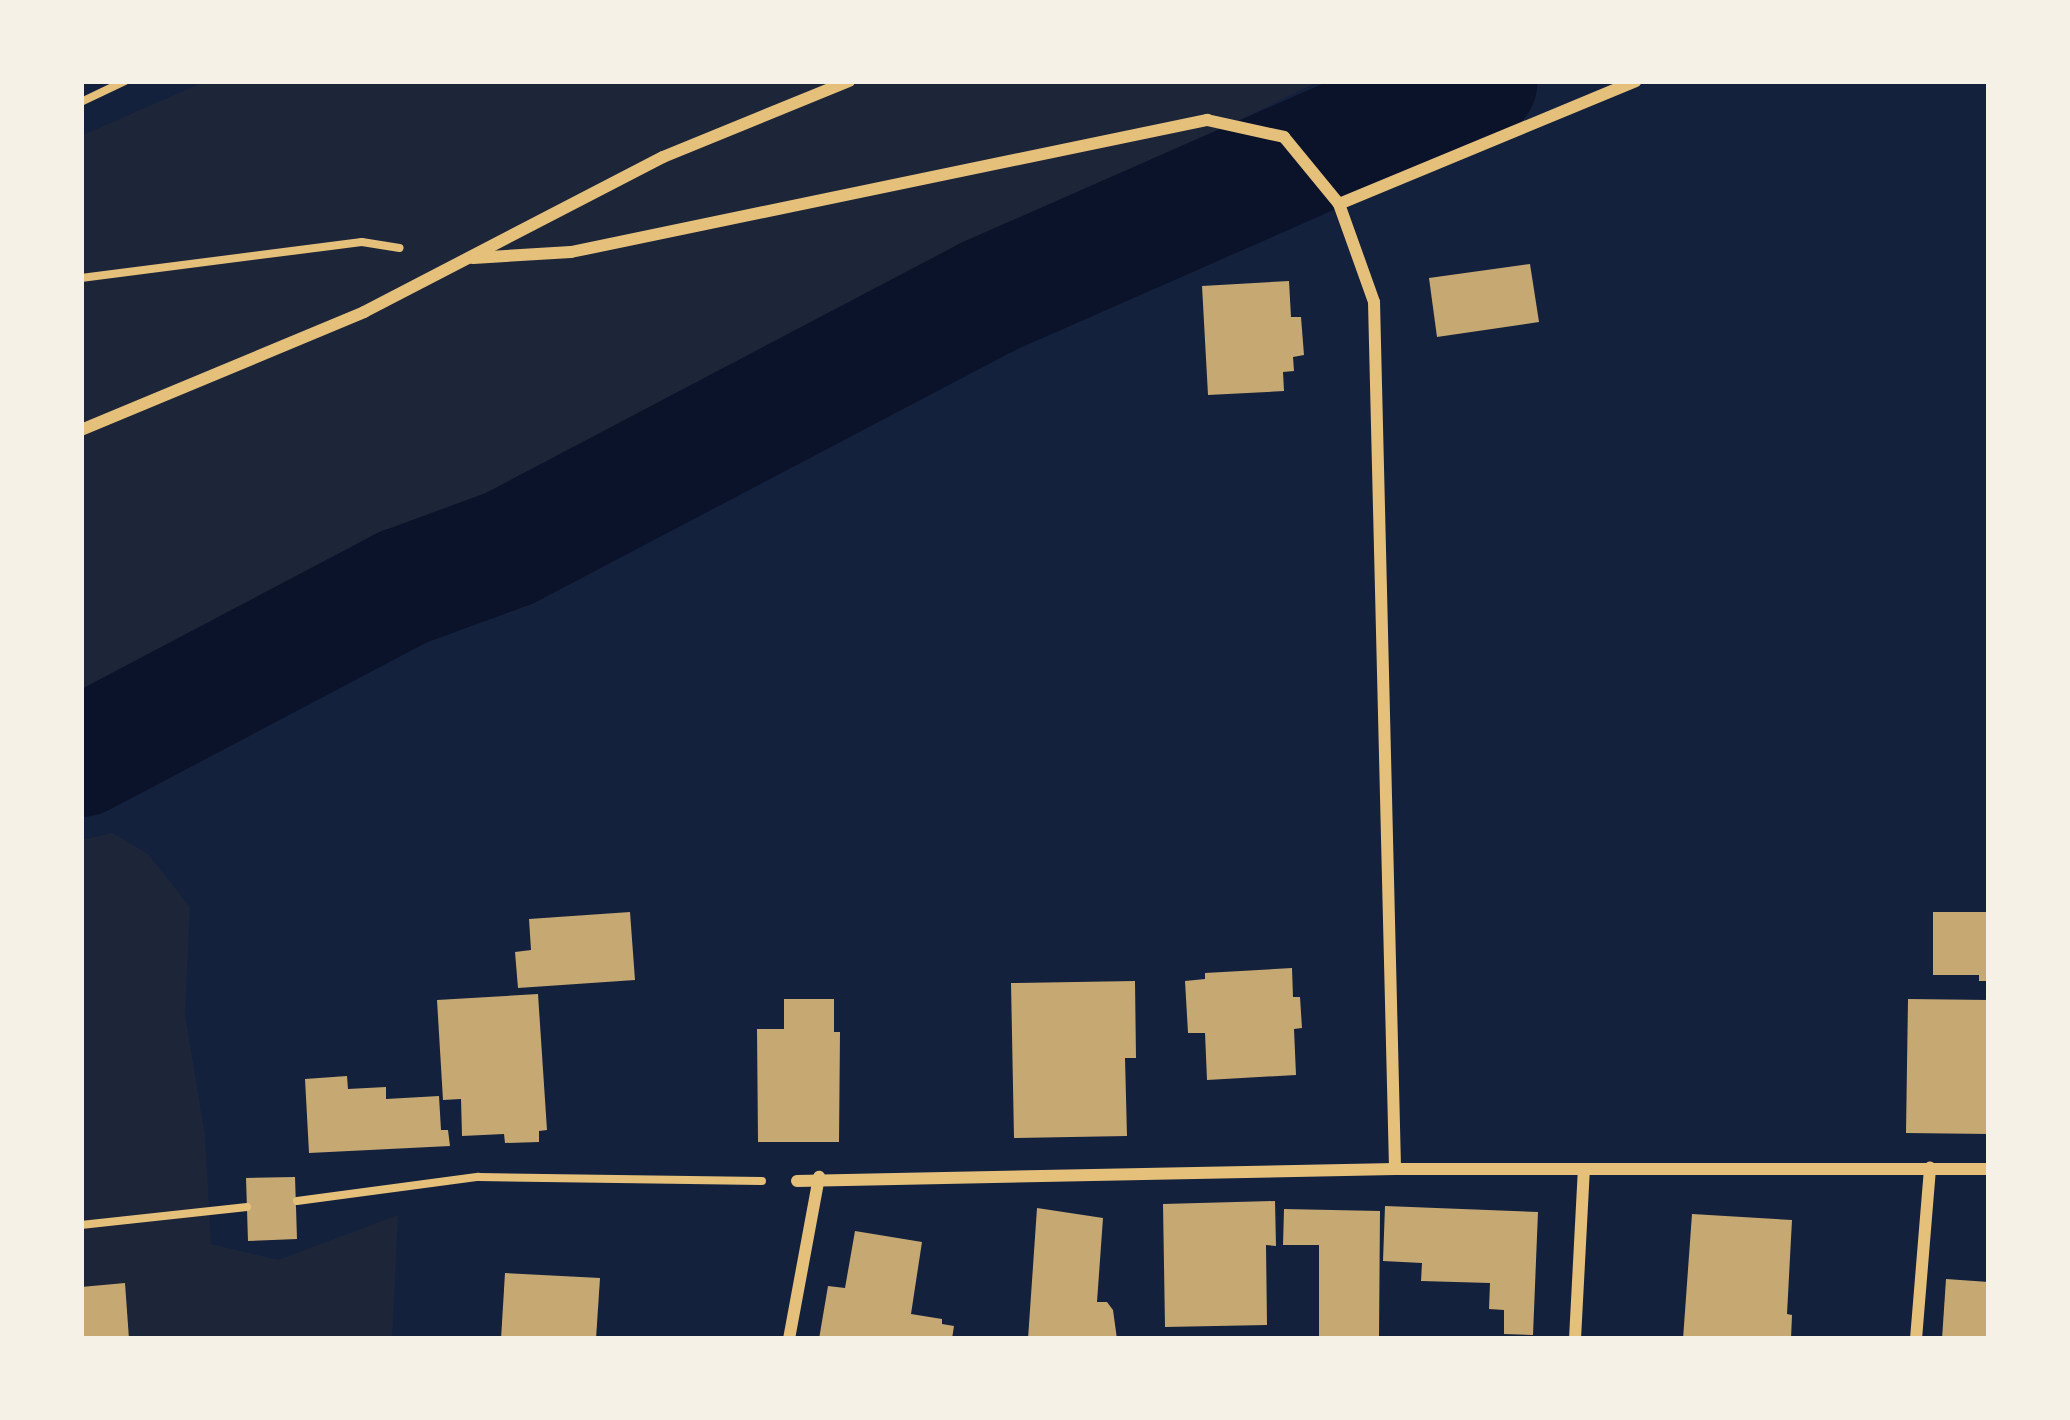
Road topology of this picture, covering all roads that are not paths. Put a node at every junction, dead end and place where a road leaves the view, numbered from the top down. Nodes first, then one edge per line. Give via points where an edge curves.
1 (849, 81) edge
2 (1636, 81) edge
3 (1339, 204) junction
4 (472, 258) junction
5 (81, 430) edge
6 (1930, 1168) junction
7 (1394, 1169) junction
8 (1584, 1169) junction
9 (1989, 1169) edge
10 (819, 1177) junction
11 (797, 1181) road end
12 (789, 1339) edge
13 (1575, 1339) edge
14 (1916, 1339) edge

1 - 4 street via 663,157
2 - 3 street
3 - 4 street via 1284,137 1207,119 571,252
3 - 7 street via 1374,302
4 - 5 street
6 - 8 street
6 - 9 street
6 - 14 street
7 - 8 street
7 - 10 street
8 - 13 street
10 - 11 street
10 - 12 street

